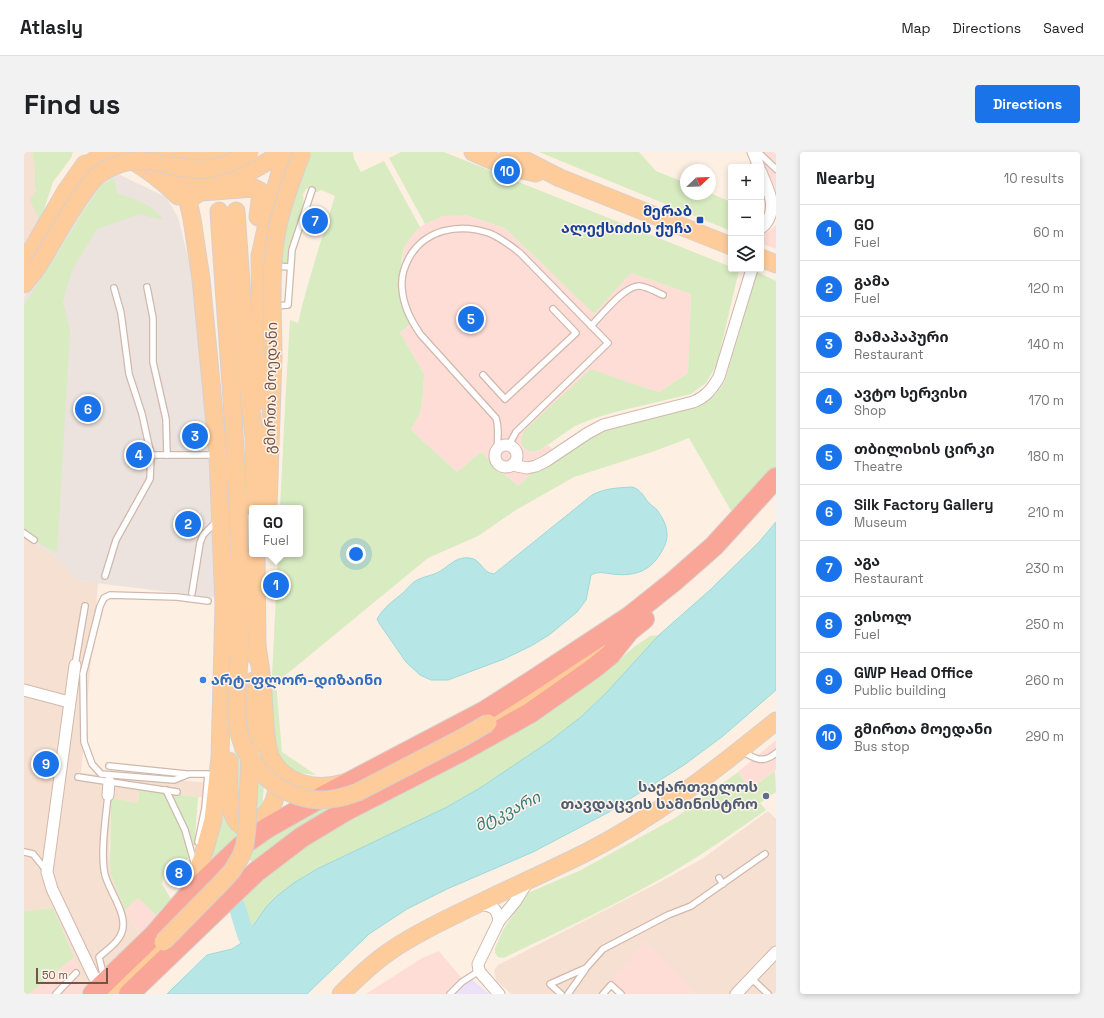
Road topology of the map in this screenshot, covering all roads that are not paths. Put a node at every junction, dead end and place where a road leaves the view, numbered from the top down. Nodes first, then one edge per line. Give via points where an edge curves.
1 (92, 152) edge
2 (150, 152) edge
3 (162, 152) edge
4 (232, 152) edge
5 (250, 152) edge
6 (281, 152) edge
7 (289, 152) edge
8 (302, 152) edge
9 (473, 152) edge
10 (510, 152) edge
11 (753, 152) edge
12 (758, 152) edge
13 (758, 164) edge
14 (776, 169) edge
15 (167, 170) junction
16 (79, 175) junction
17 (560, 178) junction
18 (764, 179) edge
19 (312, 190) dead end
20 (188, 201) junction
21 (236, 211) dead end
22 (219, 212) dead end
23 (192, 219) junction
24 (764, 226) edge
25 (728, 245) edge
26 (764, 259) edge
27 (260, 261) junction
28 (776, 264) edge
29 (30, 266) edge
30 (290, 267) junction
31 (751, 272) edge
32 (24, 284) edge
33 (147, 287) dead end
34 (114, 288) dead end
35 (663, 295) dead end
36 (261, 307) junction
37 (553, 309) dead end
38 (591, 326) junction
39 (483, 375) dead end
40 (254, 437) junction
41 (234, 444) junction
42 (509, 445) junction
43 (497, 449) junction
44 (151, 455) junction
45 (167, 455) junction
46 (218, 455) junction
47 (512, 465) junction
48 (776, 478) edge
49 (776, 494) edge
50 (255, 505) edge
51 (268, 505) edge
52 (224, 514) junction
53 (24, 533) edge
54 (34, 540) dead end
55 (256, 557) edge
56 (261, 557) edge
57 (257, 572) junction
58 (106, 576) dead end
59 (241, 578) junction
60 (192, 592) dead end
61 (208, 601) dead end
62 (84, 606) dead end
63 (629, 631) junction
64 (257, 646) junction
65 (75, 665) joint
66 (24, 690) edge
67 (69, 702) junction
68 (222, 721) junction
69 (776, 721) edge
70 (741, 750) junction
71 (776, 753) edge
72 (270, 758) junction
73 (109, 766) dead end
74 (188, 774) junction
75 (78, 777) dead end
76 (351, 780) junction
77 (109, 782) junction
78 (166, 790) junction
79 (177, 792) dead end
80 (108, 795) joint
81 (24, 852) edge
82 (765, 854) dead end
83 (203, 867) junction
84 (48, 872) junction
85 (719, 878) dead end
86 (530, 879) junction
87 (723, 884) junction
88 (477, 904) junction
89 (499, 921) junction
90 (776, 952) edge
91 (586, 968) junction
92 (479, 971) junction
93 (76, 973) dead end
94 (751, 978) junction
95 (102, 990) edge
96 (56, 994) edge
97 (129, 994) edge
98 (341, 994) edge
99 (450, 994) edge
100 (499, 994) edge
101 (561, 994) edge
102 (568, 994) edge
103 (603, 994) edge
104 (621, 994) edge
105 (736, 994) edge
106 (768, 994) edge

1 - 16 main road
2 - 15 main road
3 - 4 main road via 182,160 196,161 218,158
5 - 29 main road, bridge via 229,164 212,169 187,168 138,160 119,164 103,172 80,197
6 - 15 main road via 255,170 230,178 192,179
7 - 27 main road, გმირთა მოედანი via 273,196
8 - 51 main road, გმირთა მოედანი, bridge via 276,230 273,262
9 - 17 main road via 506,166
10 - 17 main road
11 - 13 street
12 - 14 lane
15 - 20 main road
16 - 23 main road via 99,156 109,153 128,156 170,188
16 - 29 main road via 66,191
17 - 25 main road
18 - 24 street via 772,198 772,210
19 - 30 lane via 292,250
20 - 23 main road
20 - 27 main road via 201,192 249,187 257,189 261,194 257,223
21 - 40 main road, გმირთა მოედანი
22 - 41 main road
23 - 46 main road via 201,279
26 - 28 main road
27 - 30 lane
27 - 36 main road, გმირთა მოედანი
29 - 32 main road
30 - 36 lane via 288,306
31 - 47 street via 719,377 706,396 693,402 603,425 536,466 527,468
33 - 45 lane via 153,318 153,362 166,419
34 - 44 lane via 121,313 129,374 142,414
35 - 38 lane via 640,286 631,288
36 - 40 main road, გმირთა მოედანი via 260,373
37 - 39 lane via 576,333 505,399
38 - 42 lane via 608,343 516,432
38 - 43 lane via 520,253 488,233 459,228 436,232 412,253 403,275 402,287 407,312 421,335 496,418
40 - 50 main road, გმირთა მოედანი
41 - 52 main road
41 - 59 main road
42 - 43 street
42 - 47 street via 514,449 516,456
43 - 47 street via 496,461 502,466
44 - 45 lane
44 - 58 lane via 150,479 116,540
45 - 46 lane
46 - 52 main road
48 - 76 highway via 731,529 698,561 629,617 491,707
49 - 63 highway via 720,555
52 - 59 main road
52 - 60 lane via 203,534
52 - 68 main road
53 - 54 lane
55 - 57 main road
56 - 57 main road
57 - 64 main road
59 - 63 main road, bridge via 238,721 244,748 270,781 290,793 318,800 346,797 358,792 462,738
61 - 74 lane via 177,597 110,595 104,598 83,674 84,742 92,764 101,774 174,780
62 - 65 lane
63 - 97 highway via 610,655 530,713 320,825 292,843 256,872
64 - 72 main road
64 - 95 main road, bridge via 252,697 247,827 241,856 232,871 163,942
65 - 67 street
66 - 67 street
67 - 84 street
68 - 72 main road via 228,758 231,812 235,821 241,825 258,821 273,804 277,787
68 - 83 main road via 216,803
69 - 70 main road
70 - 71 lane via 757,760 770,759
70 - 86 main road via 697,783 613,837
72 - 76 main road via 283,774 306,785 323,787
73 - 74 lane
74 - 83 lane via 208,774
75 - 77 lane
76 - 83 highway
77 - 78 lane
77 - 80 street
78 - 79 lane
78 - 83 lane
80 - 95 lane via 104,844 105,874 123,927 118,939 99,957
81 - 84 lane via 33,854
82 - 87 lane
83 - 95 highway via 185,900
84 - 95 street via 52,889
85 - 87 lane
86 - 88 main road
86 - 89 street
87 - 91 lane via 691,906 668,915 603,949
88 - 89 street via 495,909
88 - 98 main road via 420,932 386,953
89 - 92 street via 480,959
90 - 94 street
91 - 101 lane via 550,984
91 - 102 lane
92 - 99 lane
92 - 100 street
93 - 96 lane
94 - 105 street
94 - 106 lane
103 - 104 lane via 611,985

